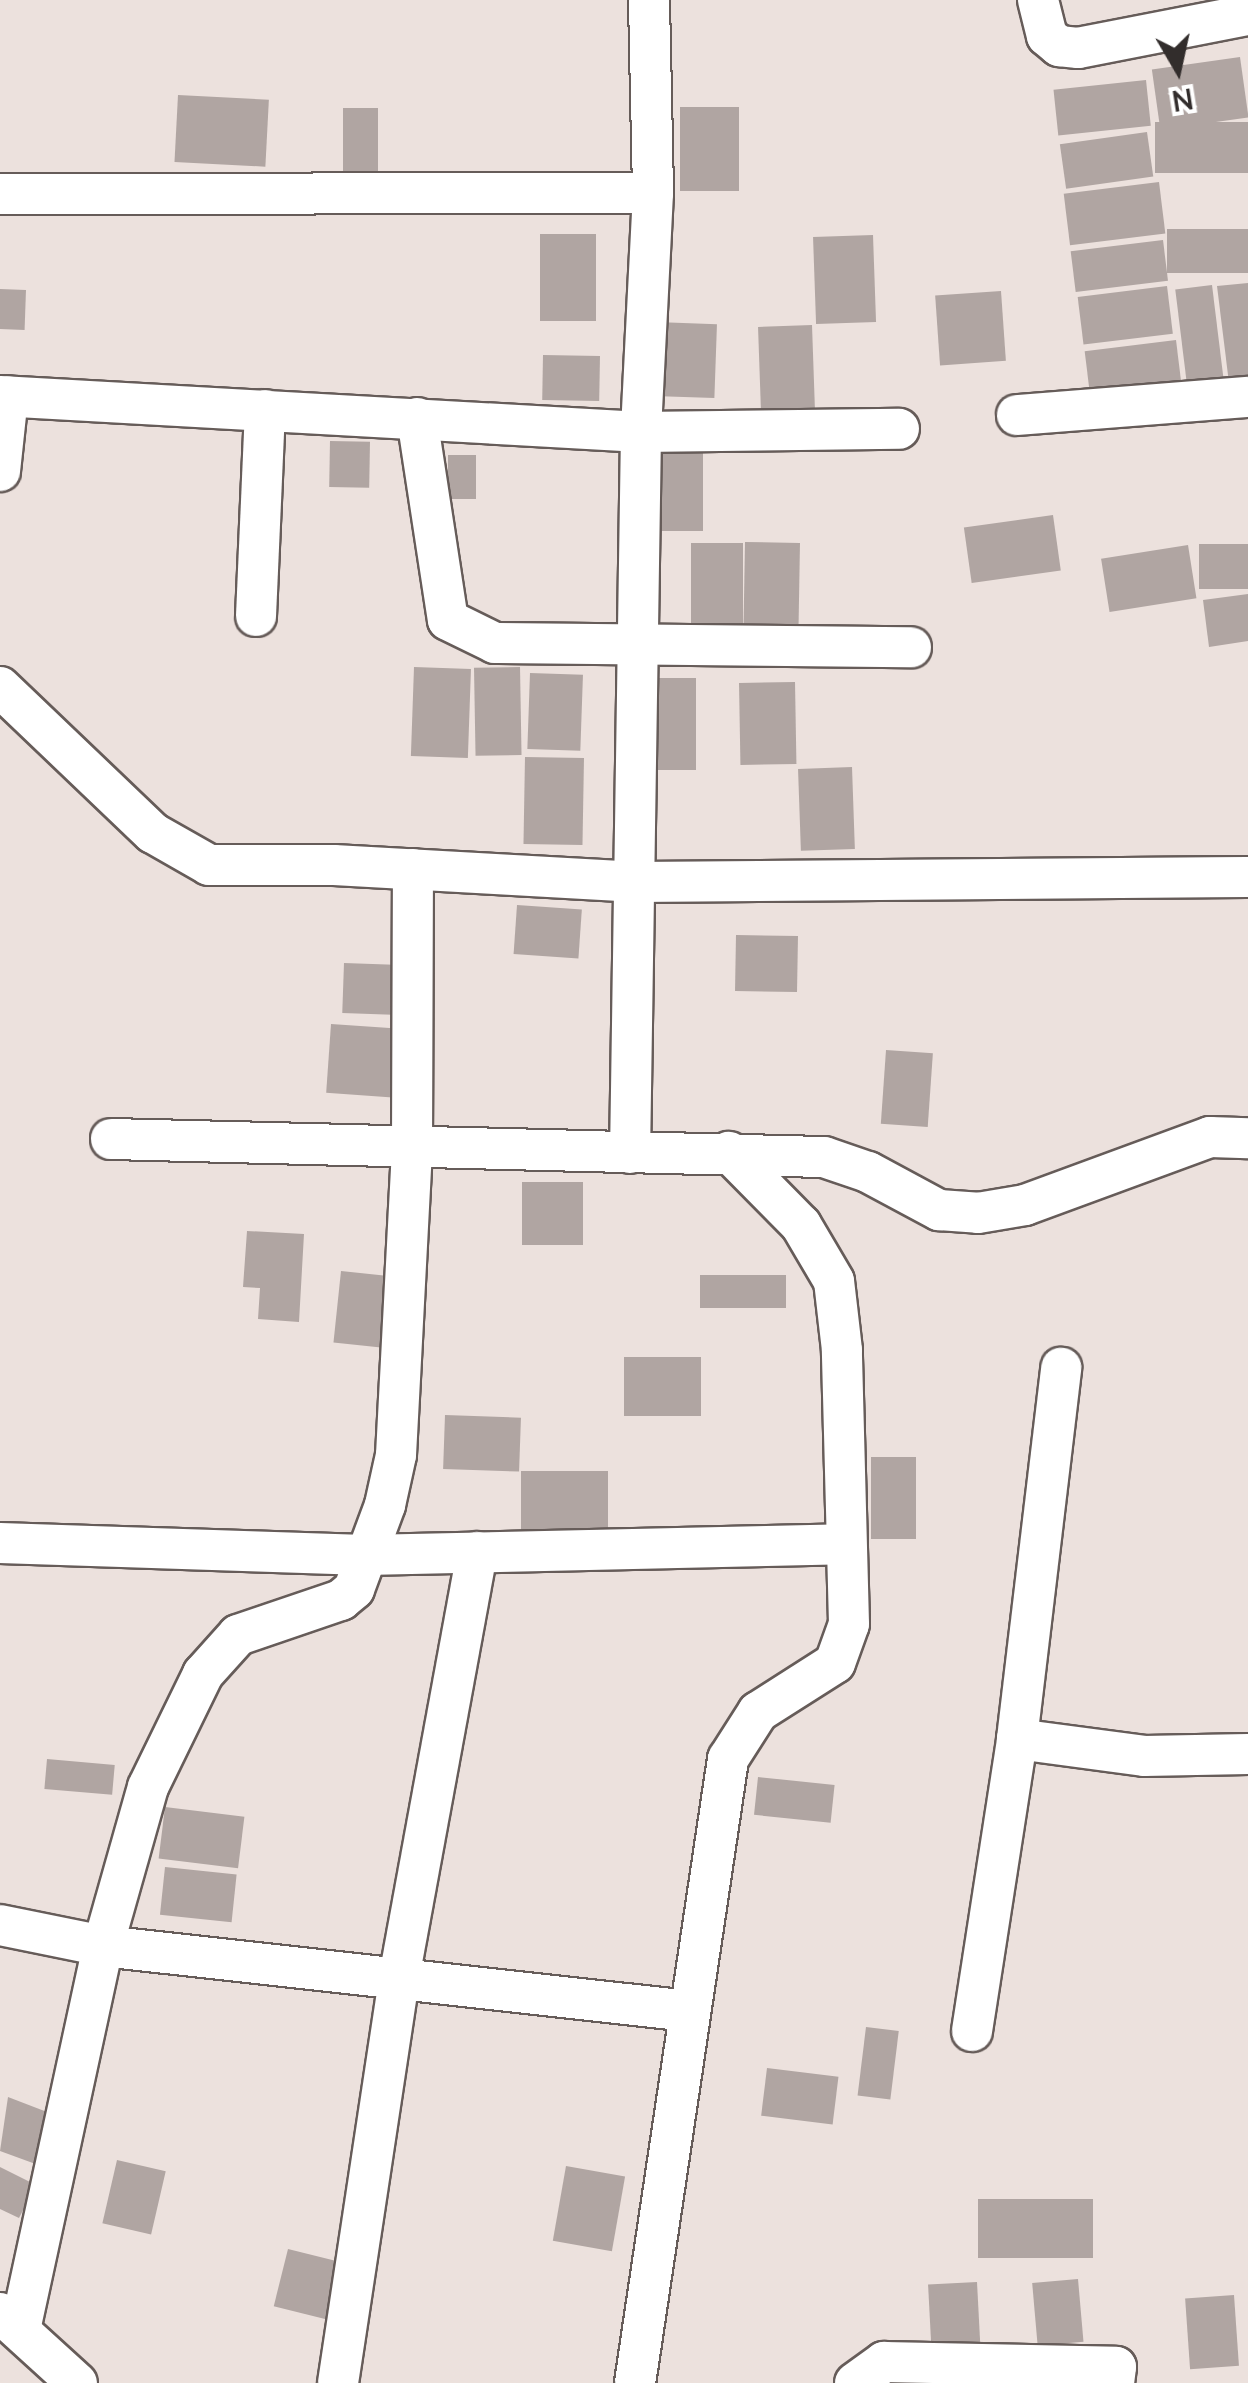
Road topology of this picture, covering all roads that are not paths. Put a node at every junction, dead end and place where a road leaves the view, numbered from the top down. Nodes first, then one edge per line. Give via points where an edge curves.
1 (649, 0) edge
2 (1038, 0) edge
3 (1248, 15) edge
4 (653, 193) junction
5 (0, 194) edge
6 (4, 396) edge
7 (1248, 397) edge
8 (265, 410) junction
9 (1017, 415) dead end
10 (418, 418) junction
11 (899, 429) dead end
12 (640, 432) junction
13 (0, 471) edge
14 (256, 616) dead end
15 (637, 644) junction
16 (911, 647) dead end
17 (0, 687) edge
18 (412, 869) junction
19 (1248, 878) edge
20 (634, 882) junction
21 (1248, 1138) edge
22 (111, 1139) dead end
23 (412, 1146) junction
24 (729, 1152) junction
25 (630, 1153) junction
26 (1061, 1368) dead end
27 (0, 1543) edge
28 (844, 1544) junction
29 (476, 1552) junction
30 (365, 1555) junction
31 (1017, 1740) junction
32 (1248, 1754) edge
33 (0, 1925) edge
34 (103, 1946) junction
35 (399, 1978) junction
36 (689, 2011) junction
37 (972, 2031) dead end
38 (10, 2321) edge
39 (77, 2383) edge
40 (338, 2383) edge
41 (635, 2383) edge
42 (855, 2383) edge
43 (1114, 2383) edge

1 - 4 street
2 - 3 street via 1046,36 1078,48
4 - 5 street
4 - 12 street
6 - 8 street
6 - 13 street
7 - 9 street
8 - 10 street
8 - 14 street
10 - 12 street
10 - 15 street via 448,620 495,644
11 - 12 street
12 - 15 street
15 - 16 street
15 - 20 street
17 - 18 street via 184,856 209,865
18 - 20 street
18 - 23 street
19 - 20 street
20 - 25 street
21 - 24 street via 1210,1137 1026,1204 978,1213 939,1210 824,1157
22 - 23 street
23 - 25 street
23 - 30 street via 396,1455
24 - 25 street
24 - 28 street via 801,1225 834,1281 842,1350
26 - 31 street
27 - 30 street
28 - 29 street
28 - 36 street via 850,1624 835,1663 758,1712 728,1759
29 - 30 street
29 - 35 street
30 - 34 street via 354,1588 342,1600 238,1635 203,1674 148,1787
31 - 32 street via 1144,1756
31 - 37 street
33 - 34 street
34 - 35 street
34 - 38 street
35 - 36 street
35 - 40 street
36 - 41 street
38 - 39 street
42 - 43 street via 884,2362 1116,2367

